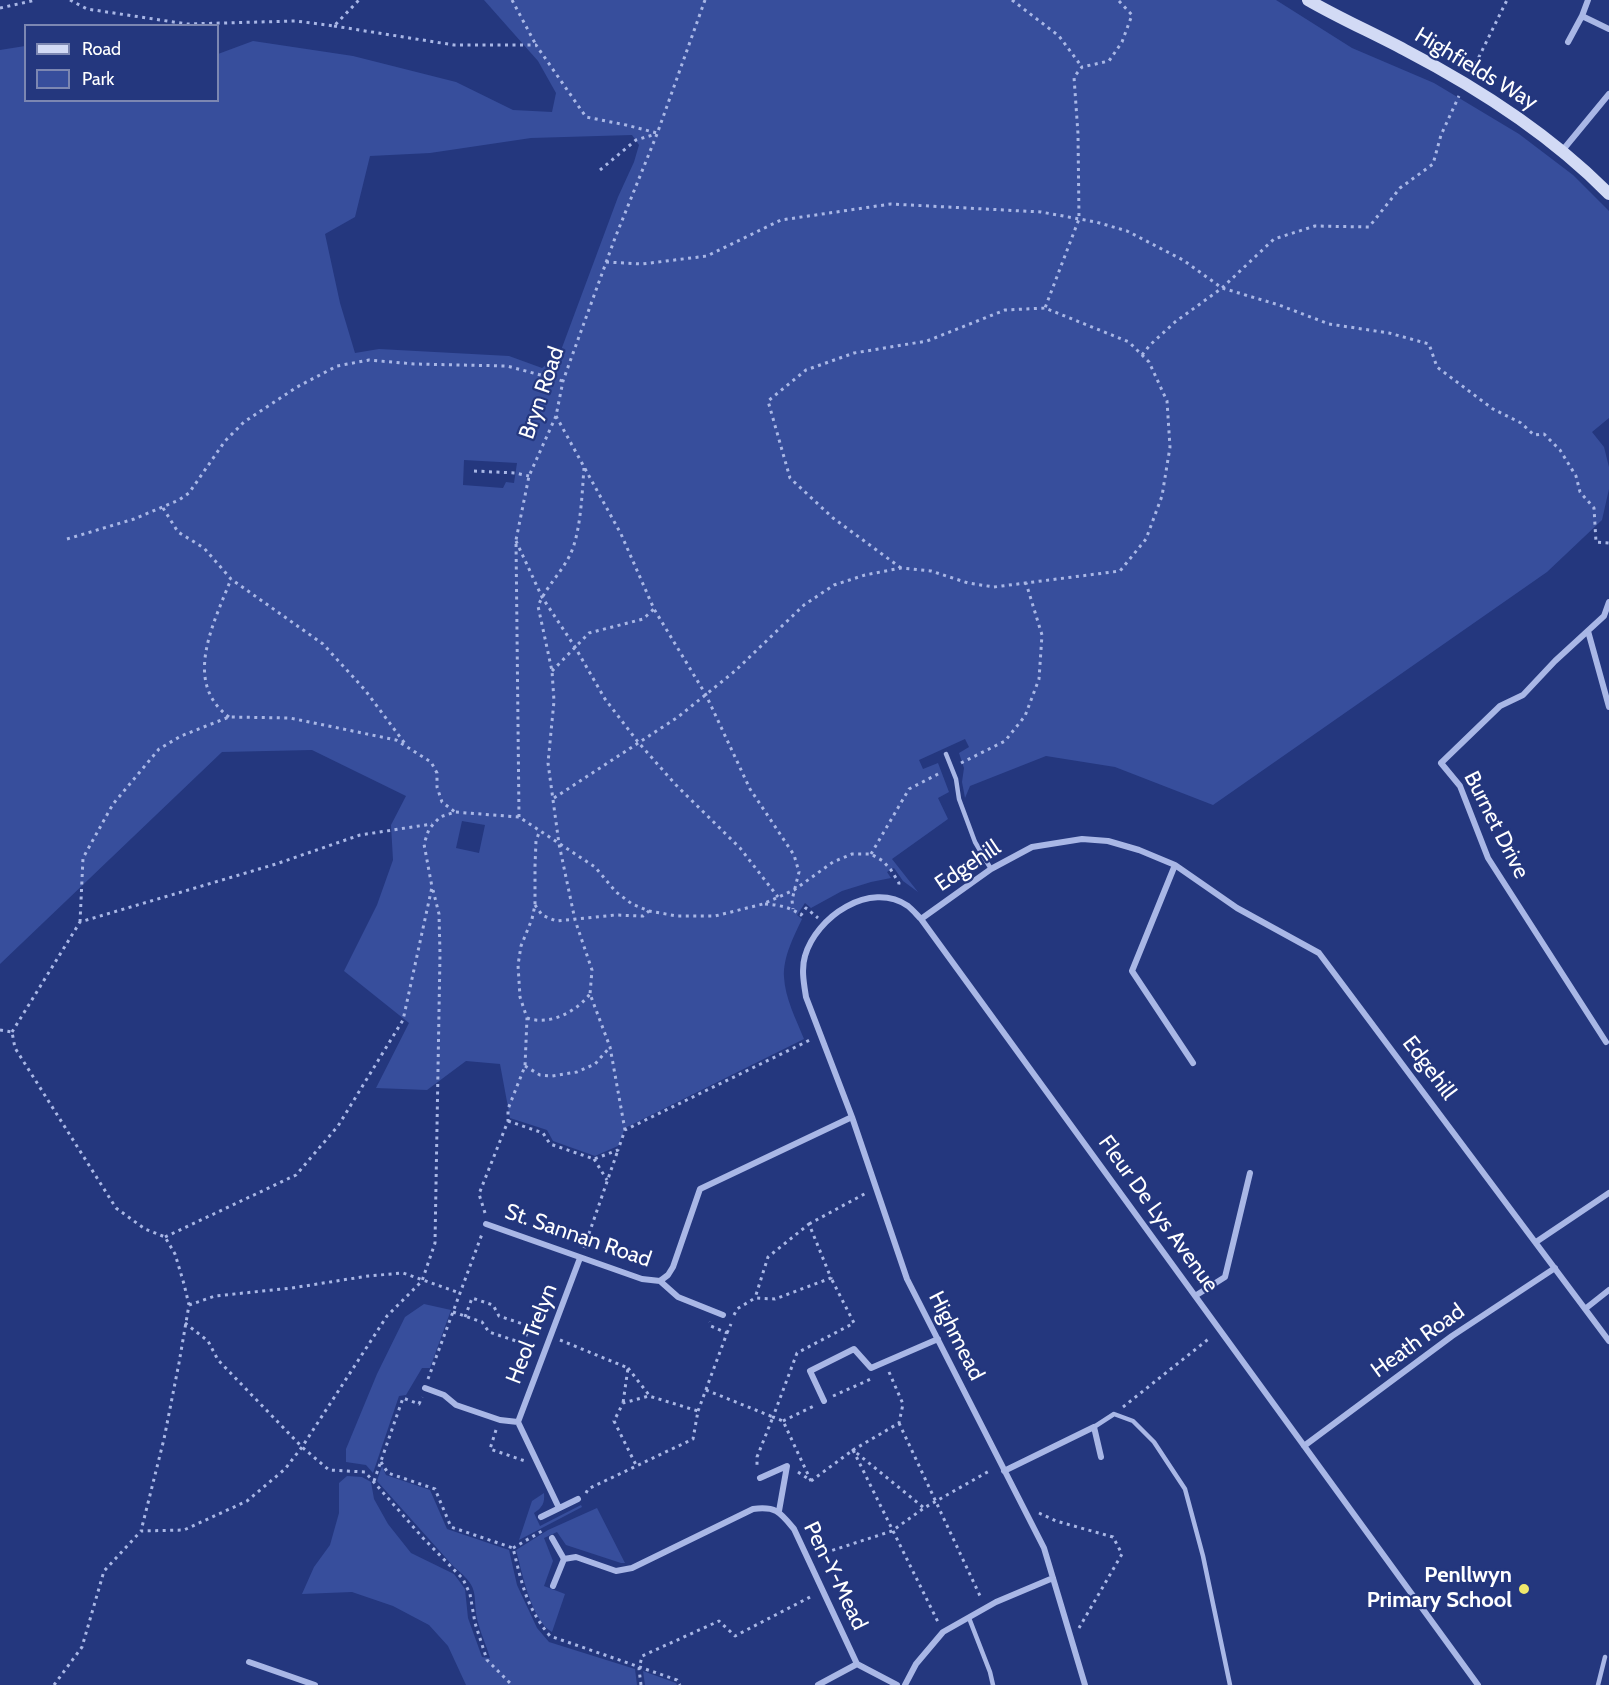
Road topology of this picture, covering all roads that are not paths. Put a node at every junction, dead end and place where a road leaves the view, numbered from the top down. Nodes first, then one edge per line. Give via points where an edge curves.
1 (1308, 0) edge
2 (1587, 0) edge
3 (1582, 16) junction
4 (1609, 29) edge
5 (1568, 42) dead end
6 (1609, 94) edge
7 (1562, 152) junction
8 (1609, 194) edge
9 (1609, 602) edge
10 (1588, 631) junction
11 (1609, 708) edge
12 (946, 754) dead end
13 (1175, 865) junction
14 (991, 869) junction
15 (921, 919) junction
16 (806, 998) joint
17 (1606, 1042) dead end
18 (1193, 1063) dead end
19 (852, 1117) junction
20 (1250, 1173) dead end
21 (1609, 1193) edge
22 (486, 1224) dead end
23 (1536, 1242) junction
24 (580, 1258) junction
25 (1555, 1268) junction
26 (660, 1281) junction
27 (1609, 1290) edge
28 (1195, 1296) junction
29 (1585, 1309) junction
30 (723, 1316) dead end
31 (938, 1340) junction
32 (1609, 1341) edge
33 (425, 1388) dead end
34 (824, 1401) road end
35 (518, 1422) junction
36 (1094, 1427) junction
37 (1304, 1446) junction
38 (1101, 1457) dead end
39 (1002, 1468) junction
40 (760, 1478) road end
41 (578, 1499) dead end
42 (559, 1508) junction
43 (779, 1511) junction
44 (541, 1517) dead end
45 (552, 1538) dead end
46 (564, 1559) junction
47 (1053, 1578) junction
48 (553, 1586) dead end
49 (969, 1618) junction
50 (1605, 1657) dead end
51 (249, 1662) dead end
52 (858, 1664) junction
53 (315, 1685) edge
54 (818, 1685) edge
55 (897, 1685) edge
56 (905, 1685) edge
57 (993, 1685) edge
58 (1085, 1685) edge
59 (1230, 1685) edge
60 (1478, 1685) edge
61 (1598, 1685) edge

1 - 7 main road, Highfields Way via 1465,84
2 - 3 street
3 - 4 street
3 - 5 street
6 - 7 street
7 - 8 main road, Highfields Way
9 - 10 street, Burnet Drive via 1604,616
10 - 11 street
10 - 17 street, Burnet Drive via 1523,695 1500,706 1441,763 1460,786 1488,858
12 - 14 lane via 975,842
13 - 14 street, Edgehill via 1108,841 1082,839 1032,847
13 - 18 street via 1132,971
13 - 23 street, Edgehill via 1237,908 1319,953
14 - 15 street, Edgehill
15 - 16 street, Fleur De Lys Avenue via 907,905 875,898 841,909 824,923 804,958
15 - 28 street, Fleur De Lys Avenue
16 - 19 street, Highmead
19 - 26 street, St. Sannan Road via 700,1189 673,1267
19 - 31 street, Highmead via 908,1279
20 - 28 street via 1225,1277
21 - 23 street
22 - 24 street, St. Sannan Road
23 - 25 street, Edgehill
24 - 26 street, St. Sannan Road via 642,1279
24 - 35 street, Heol Trelyn
25 - 29 street, Edgehill
25 - 37 street, Heath Road via 1452,1336
26 - 30 street, St. Sannan Road via 678,1297
27 - 29 street
28 - 37 street, Fleur De Lys Avenue
29 - 32 street, Edgehill
31 - 34 street via 871,1368 854,1349 810,1371
31 - 39 street, Highmead
33 - 35 street via 456,1405
35 - 42 street
36 - 38 street
36 - 39 street
36 - 59 lane via 1114,1414 1133,1421 1154,1442 1185,1489
37 - 60 street, Fleur De Lys Avenue
39 - 47 street, Highmead via 1044,1548
40 - 43 street via 787,1466
41 - 42 street
42 - 44 street
43 - 46 street, Pen-Y-Mead via 753,1509 632,1568 616,1571 576,1557
43 - 52 street, Pen-Y-Mead via 794,1529
45 - 46 street
46 - 48 street
47 - 49 street
47 - 58 street, Highmead
49 - 56 street via 943,1632 916,1664
49 - 57 lane
50 - 61 lane
51 - 53 street
52 - 54 street
52 - 55 street, Pen-Y-Mead

